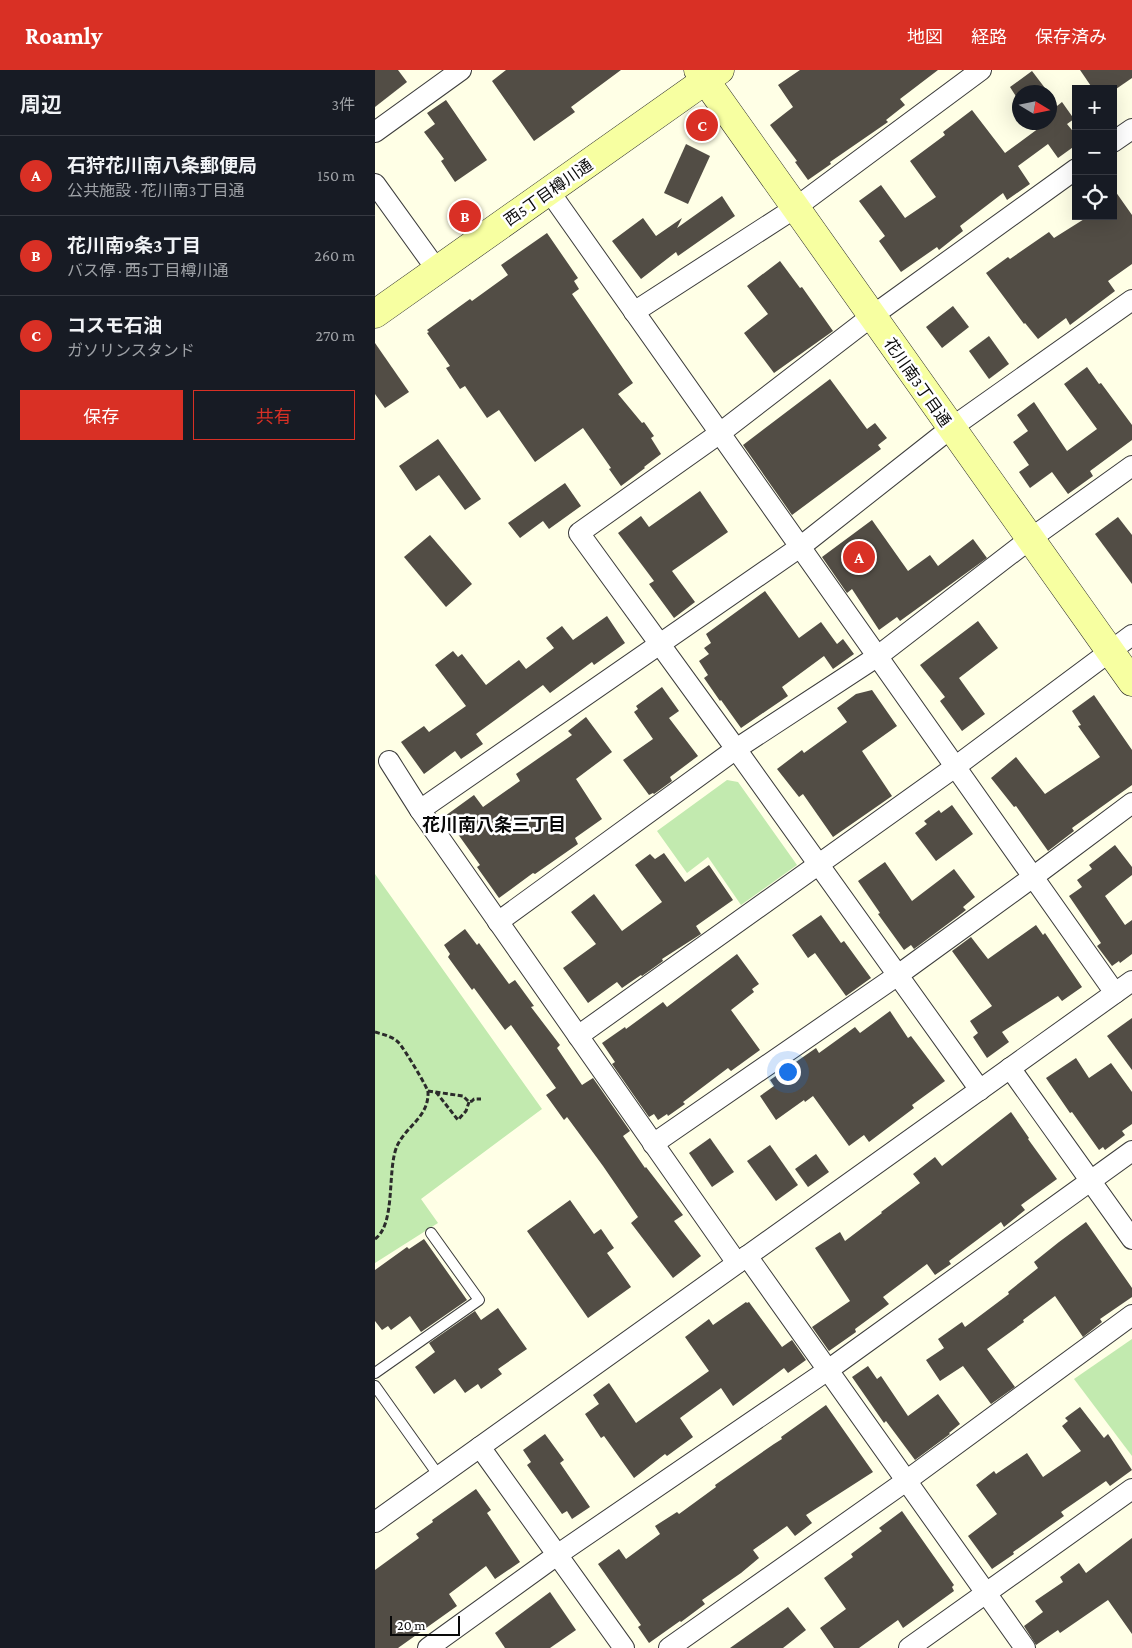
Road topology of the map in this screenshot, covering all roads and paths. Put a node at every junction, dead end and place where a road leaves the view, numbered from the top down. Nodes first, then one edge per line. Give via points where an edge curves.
1 (461, 70) edge
2 (981, 70) edge
3 (708, 73) edge
4 (1132, 129) edge
5 (375, 132) edge
6 (1117, 139) edge
7 (1072, 172) edge
8 (375, 184) edge
9 (549, 191) junction
10 (795, 208) junction
11 (437, 270) junction
12 (1132, 300) edge
13 (634, 312) junction
14 (375, 314) edge
15 (872, 316) junction
16 (951, 428) junction
17 (720, 433) junction
18 (1132, 466) edge
19 (1030, 539) junction
20 (801, 547) junction
21 (1132, 635) edge
22 (660, 644) junction
23 (1110, 651) junction
24 (878, 656) junction
25 (1132, 682) edge
26 (736, 749) junction
27 (389, 761) dead end
28 (955, 767) junction
29 (1132, 803) edge
30 (420, 810) junction
31 (819, 865) junction
32 (1033, 877) junction
33 (498, 922) junction
34 (898, 975) junction
35 (1132, 981) edge
36 (1115, 993) junction
37 (375, 1032) edge
38 (578, 1036) junction
39 (1010, 1068) junction
40 (980, 1090) junction
41 (428, 1091) junction
42 (436, 1092) junction
43 (481, 1099) dead end
44 (469, 1102) junction
45 (653, 1144) junction
46 (1132, 1151) edge
47 (1090, 1181) junction
48 (431, 1233) dead end
49 (375, 1239) edge
50 (1132, 1239) edge
51 (742, 1260) junction
52 (1132, 1315) edge
53 (828, 1370) junction
54 (375, 1373) edge
55 (375, 1386) edge
56 (480, 1447) junction
57 (439, 1476) junction
58 (906, 1481) junction
59 (1132, 1489) edge
60 (375, 1522) edge
61 (557, 1555) junction
62 (986, 1593) junction
63 (428, 1648) edge
64 (624, 1648) edge
65 (669, 1648) edge
66 (909, 1648) edge
67 (1025, 1648) edge

1 - 5 street
2 - 10 street
3 - 9 street, 西5丁目樽川通
3 - 10 street, 花川南3丁目通
4 - 6 street
7 - 15 street
8 - 11 street
9 - 11 street, 西5丁目樽川通
9 - 13 street
10 - 13 street
10 - 15 street, 花川南3丁目通
11 - 14 street, 西5丁目樽川通
12 - 16 street
13 - 17 street
15 - 16 street, 花川南3丁目通
15 - 17 street
16 - 19 street, 花川南3丁目通
16 - 20 street
17 - 20 street
17 - 22 street via 579,533
18 - 19 street
19 - 23 street, 花川南3丁目通
19 - 24 street
20 - 22 street
20 - 24 street
21 - 23 street
22 - 26 street
22 - 30 street
23 - 25 street, 花川南3丁目通
23 - 28 street
24 - 26 street
24 - 28 street
26 - 31 street
26 - 33 street
27 - 30 street
28 - 31 street
28 - 32 street
29 - 32 street
30 - 33 street
31 - 34 street
31 - 38 street
32 - 34 street
32 - 36 street
33 - 38 street
34 - 40 street
34 - 45 street
35 - 36 street
36 - 39 street
37 - 41 path via 398,1041
38 - 45 street
39 - 40 street
39 - 47 street
40 - 51 street
41 - 42 path
41 - 49 path via 425,1110 398,1144 387,1217
42 - 44 path via 463,1096
42 - 44 path via 458,1120
43 - 44 path via 474,1098
45 - 51 street
46 - 47 street
47 - 50 street
47 - 53 street
48 - 54 lane via 479,1300
51 - 53 street
51 - 56 street
52 - 58 street
53 - 58 street
53 - 61 street
55 - 57 lane
56 - 57 street
56 - 61 street
57 - 60 street
58 - 62 street
58 - 65 street
59 - 62 street
61 - 63 street
61 - 64 street
62 - 66 street
62 - 67 street

